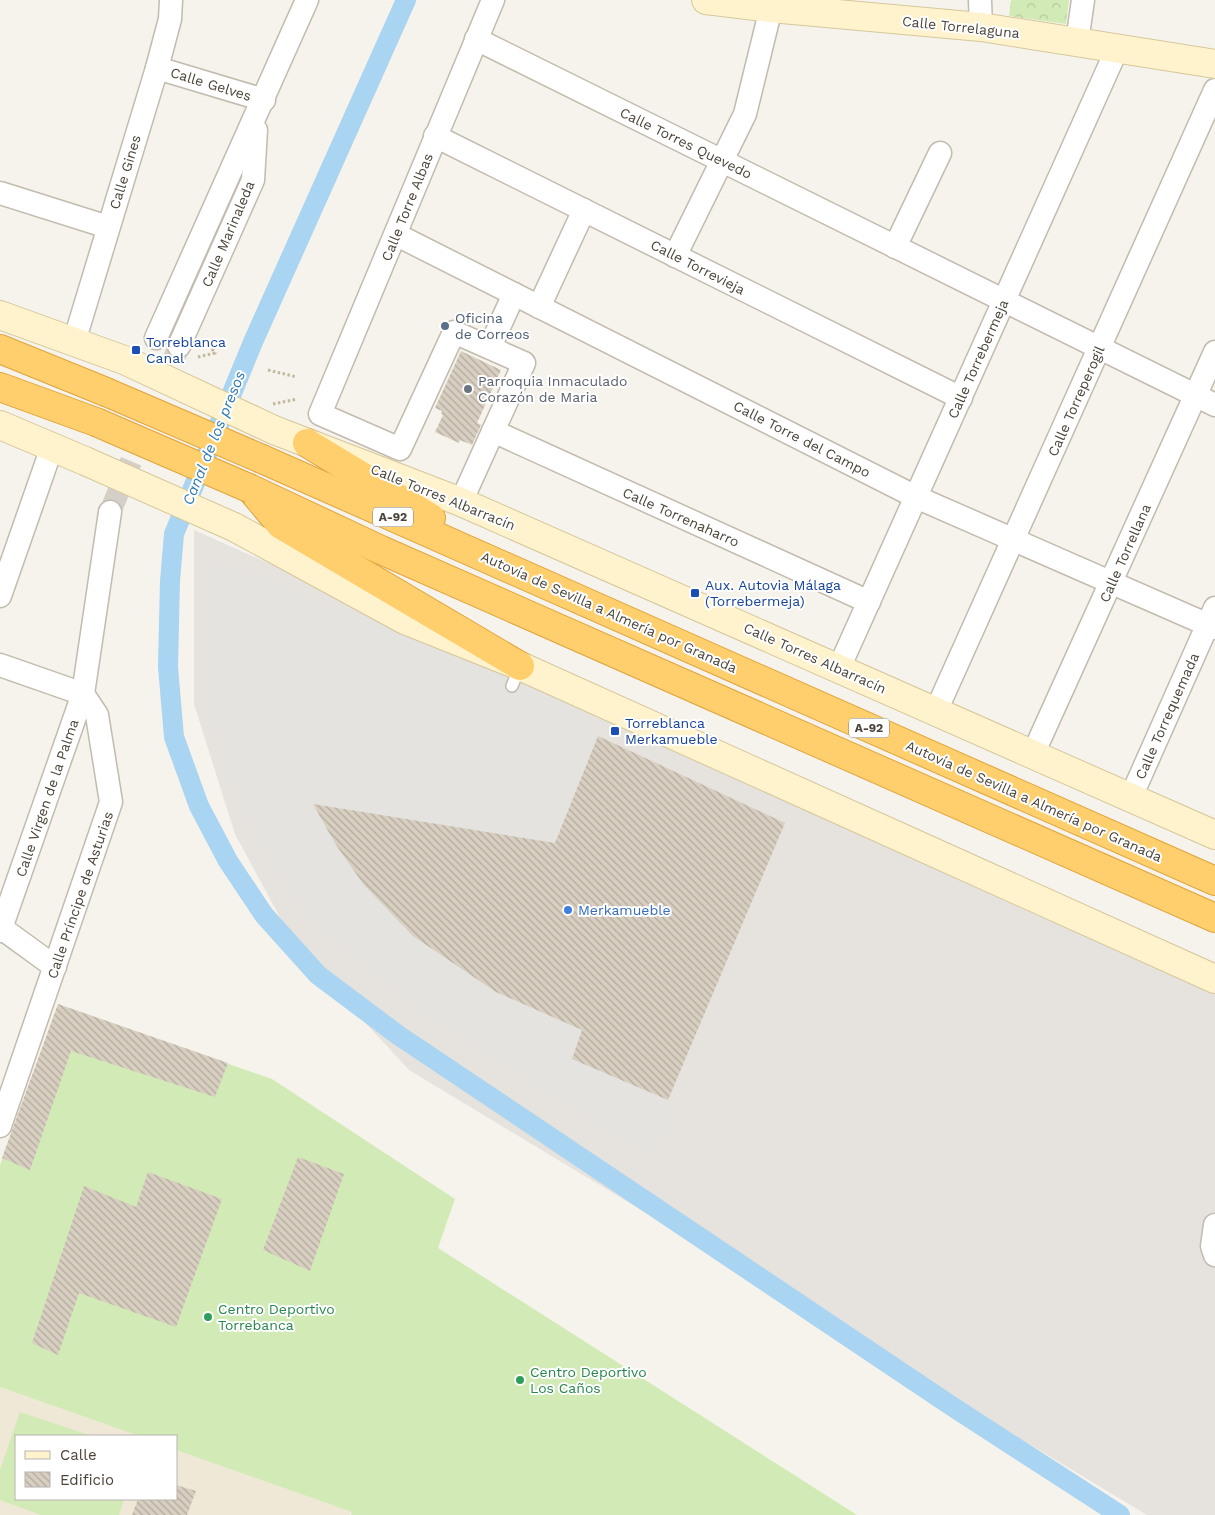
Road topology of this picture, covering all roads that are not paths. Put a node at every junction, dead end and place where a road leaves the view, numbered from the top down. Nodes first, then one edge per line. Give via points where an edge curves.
1 (172, 0) edge
2 (307, 0) edge
3 (492, 0) edge
4 (706, 0) edge
5 (980, 0) edge
6 (1083, 0) edge
7 (753, 4) edge
8 (981, 27) junction
9 (476, 39) junction
10 (1076, 42) junction
11 (1117, 49) junction
12 (1215, 64) edge
13 (157, 68) junction
14 (1215, 90) edge
15 (260, 108) junction
16 (435, 136) junction
17 (940, 153) dead end
18 (724, 162) junction
19 (0, 193) edge
20 (584, 210) junction
21 (108, 228) junction
22 (396, 235) junction
23 (895, 247) junction
24 (675, 256) junction
25 (514, 294) junction
26 (1004, 300) junction
27 (539, 306) junction
28 (0, 315) edge
29 (156, 338) tunnel mouth
30 (74, 342) junction
31 (490, 347) junction
32 (0, 349) edge
33 (1099, 349) junction
34 (189, 351) tunnel mouth
35 (1215, 352) edge
36 (0, 387) edge
37 (960, 398) junction
38 (1205, 400) edge
39 (0, 424) edge
40 (493, 431) junction
41 (307, 443) junction
42 (52, 447) junction
43 (251, 489) junction
44 (916, 497) junction
45 (461, 502) junction
46 (110, 512) tunnel mouth
47 (1014, 540) junction
48 (524, 575) junction
49 (1111, 582) junction
50 (0, 596) edge
51 (869, 602) junction
52 (1213, 620) edge
53 (0, 665) edge
54 (839, 668) junction
55 (516, 676) junction
56 (84, 694) junction
57 (936, 711) junction
58 (1033, 754) junction
59 (1131, 797) junction
60 (1215, 834) edge
61 (1215, 881) edge
62 (1215, 918) edge
63 (0, 929) edge
64 (55, 967) junction
65 (1215, 979) edge
66 (0, 1126) edge
67 (1215, 1225) edge
68 (1215, 1255) edge

1 - 13 street, Calle Gines
2 - 15 street, Calle Marinaleda
3 - 9 street, Calle Torre Albas
4 - 7 street, Calle Torrelaguna
5 - 8 street
6 - 10 street
7 - 8 street, Calle Torrelaguna
7 - 18 street via 746,114
8 - 10 street, Calle Torrelaguna
9 - 16 street, Calle Torre Albas
9 - 18 street, Calle Torres Quevedo
10 - 11 street, Calle Torrelaguna
11 - 12 street, Calle Torrelaguna
11 - 26 street, Calle Torrebermeja
13 - 15 street, Calle Gelves
13 - 21 street, Calle Gines
14 - 33 street, Calle Torreperogil
15 - 29 street, Calle Marinaleda
15 - 34 street, Calle Marinaleda via 253,180
16 - 20 street, Calle Torrevieja
16 - 22 street, Calle Torre Albas
17 - 23 street
18 - 23 street, Calle Torres Quevedo
18 - 24 street
19 - 21 street
20 - 24 street, Calle Torrevieja
20 - 27 street
21 - 30 street, Calle Gines
22 - 25 street, Calle Torre del Campo
22 - 31 street, Calle Torre Albas via 320,414 400,449 454,332
23 - 26 street, Calle Torres Quevedo
24 - 37 street, Calle Torrevieja
25 - 27 street, Calle Torre del Campo
25 - 31 street
26 - 33 street, Calle Torres Quevedo
26 - 37 street, Calle Torrebermeja
27 - 44 street, Calle Torre del Campo
28 - 30 street, Calle Torres Albarracín
30 - 41 street, Calle Torres Albarracín, bridge via 271,417
31 - 40 street via 524,363
32 - 48 highway, Autovía de Sevilla a Almería por Granada / A-92, bridge via 262,459
33 - 38 street, Calle Torres Quevedo
33 - 47 street, Calle Torreperogil
35 - 38 street, Calle Torrellana
36 - 43 highway, A-92, bridge via 96,422
37 - 44 street, Calle Torrebermeja
38 - 49 street, Calle Torrellana
39 - 42 street
40 - 45 street
40 - 51 street, Calle Torrenaharro
41 - 45 street, Calle Torres Albarracín
41 - 48 highway
42 - 50 street
42 - 55 street, bridge via 234,527
43 - 55 highway via 280,525
43 - 62 highway, A-92 via 381,550
44 - 47 street, Calle Torre del Campo
44 - 51 street, Calle Torrebermeja
45 - 54 street, Calle Torres Albarracín
46 - 56 street
47 - 49 street, Calle Torre del Campo
47 - 57 street, Calle Torreperogil
48 - 61 highway, Autovía de Sevilla a Almería por Granada / A-92
49 - 52 street, Calle Torre del Campo
49 - 58 street, Calle Torrellana
51 - 54 street, Calle Torrebermeja
52 - 59 street, Calle Torrequemada
53 - 56 street
54 - 57 street, Calle Torres Albarracín
55 - 65 street
56 - 63 street, Calle Virgen de la Palma
56 - 64 street, Calle Príncipe de Asturias via 96,715 111,802
57 - 58 street, Calle Torres Albarracín
58 - 59 street, Calle Torres Albarracín
59 - 60 street, Calle Torres Albarracín
63 - 64 street
64 - 66 street, Calle Príncipe de Asturias
67 - 68 street via 1212,1246

